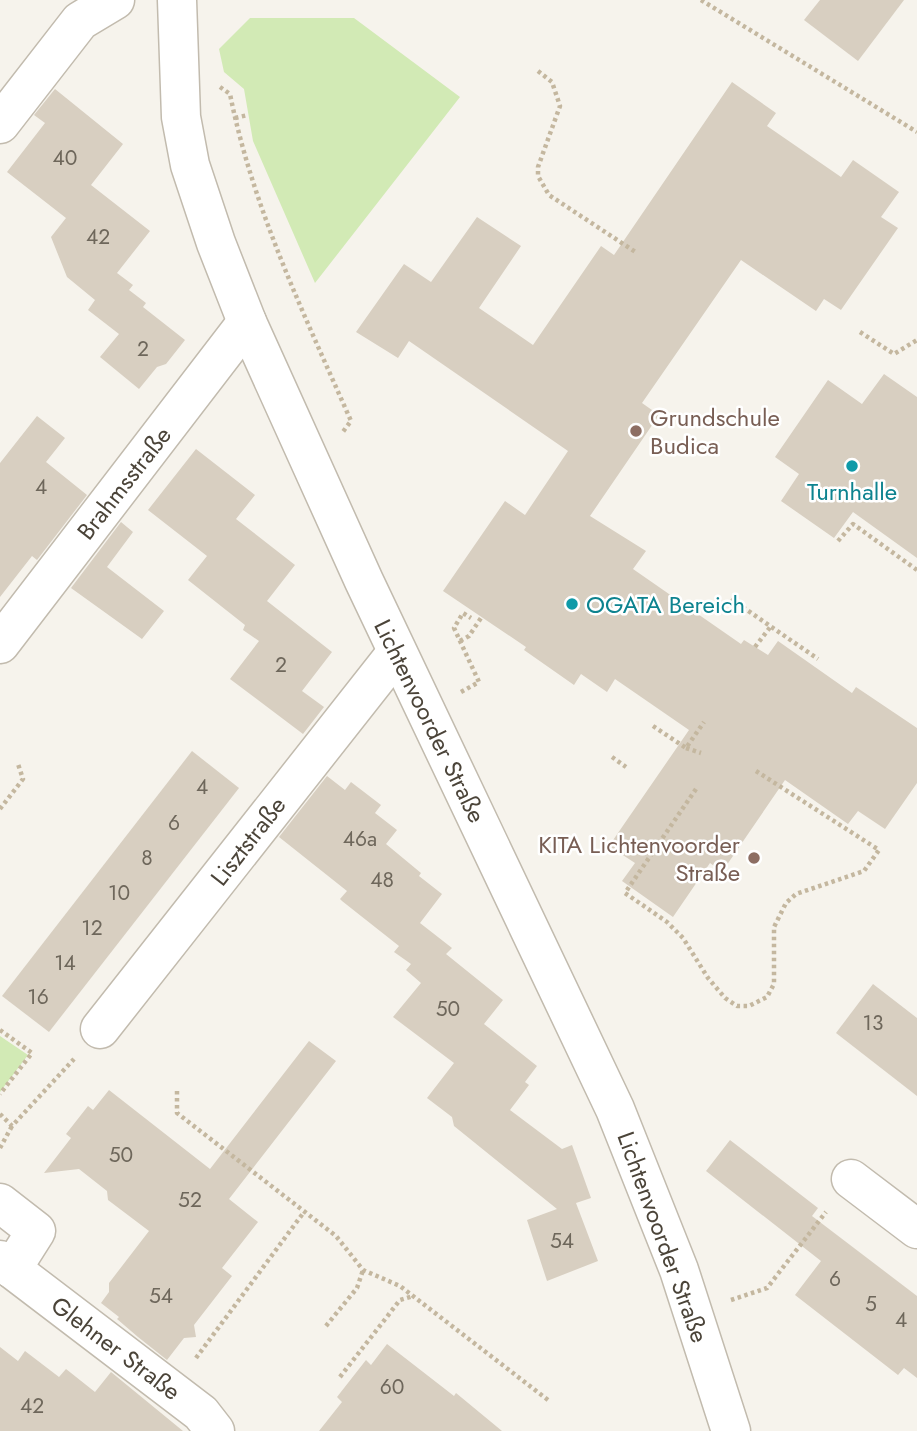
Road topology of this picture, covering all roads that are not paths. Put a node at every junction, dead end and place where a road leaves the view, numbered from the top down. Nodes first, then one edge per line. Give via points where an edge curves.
1 (115, 0) edge
2 (177, 0) edge
3 (0, 124) edge
4 (247, 322) junction
5 (0, 644) edge
6 (397, 652) junction
7 (100, 1029) road end
8 (851, 1179) road end
9 (0, 1203) edge
10 (917, 1229) edge
11 (6, 1265) edge
12 (215, 1431) edge
13 (731, 1431) edge

1 - 3 street via 80,21
2 - 4 street, Lichtenvoorder Straße via 181,117 190,166
4 - 5 street, Brahmsstraße
4 - 6 street, Lichtenvoorder Straße
6 - 7 street, Lisztstraße
6 - 13 street, Lichtenvoorder Straße via 615,1109 693,1312
8 - 10 street
9 - 11 street, Glehner Straße via 36,1231
11 - 12 street, Glehner Straße via 171,1389

